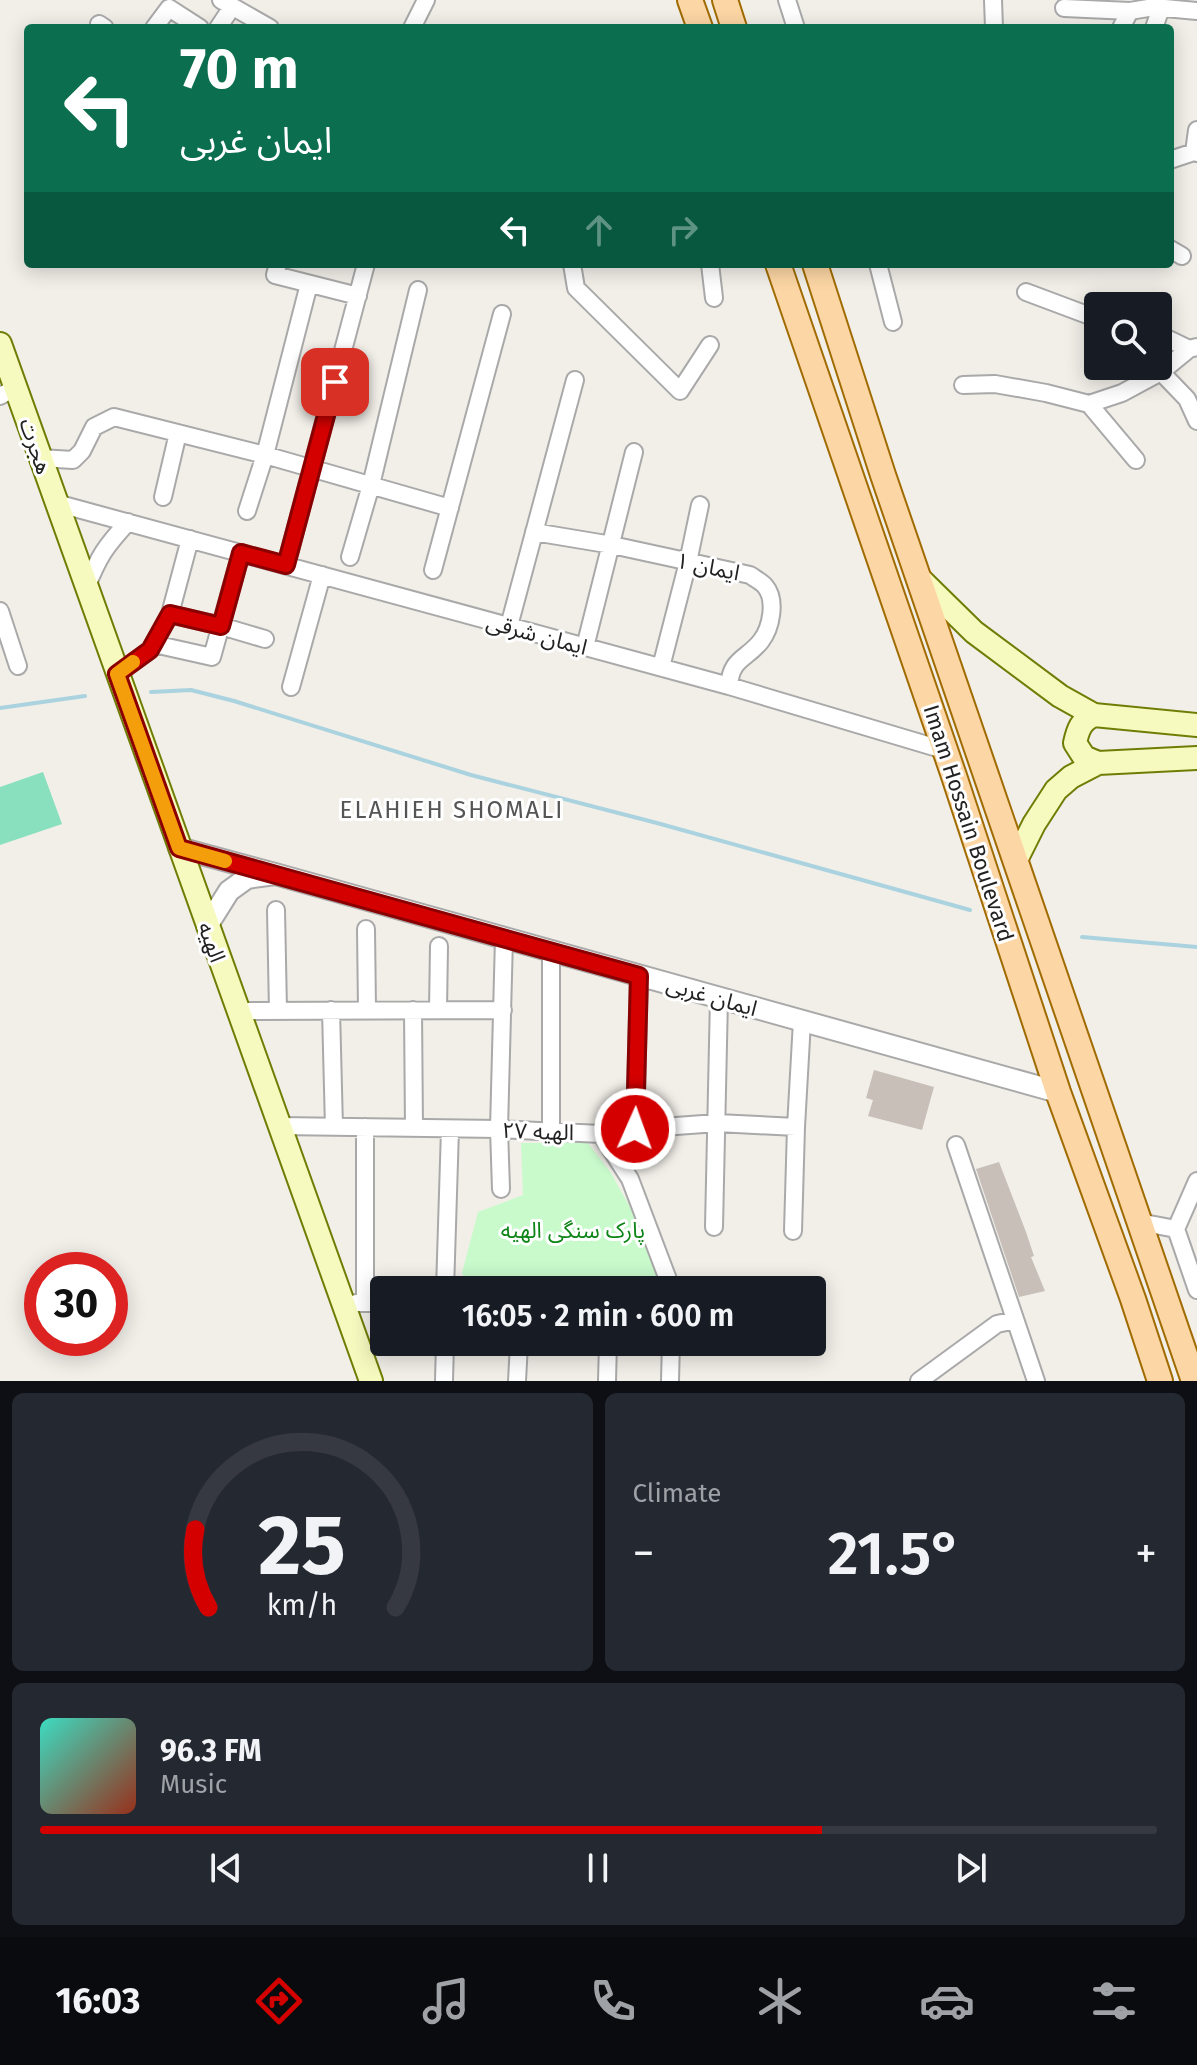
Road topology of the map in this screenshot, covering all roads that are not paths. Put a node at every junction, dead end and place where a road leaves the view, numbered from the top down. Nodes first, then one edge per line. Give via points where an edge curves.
1 (426, 0) edge
2 (690, 0) edge
3 (725, 0) edge
4 (787, 0) edge
5 (993, 0) edge
6 (226, 3) edge
7 (1064, 8) dead end
8 (1161, 8) junction
9 (1130, 11) junction
10 (1197, 11) edge
11 (157, 24) edge
12 (194, 24) edge
13 (219, 24) edge
14 (263, 24) edge
15 (416, 24) edge
16 (699, 24) edge
17 (733, 24) edge
18 (795, 24) edge
19 (994, 24) edge
20 (1123, 24) edge
21 (1155, 24) edge
22 (1197, 130) edge
23 (1195, 152) edge
24 (1174, 159) edge
25 (277, 268) edge
26 (365, 268) edge
27 (573, 268) edge
28 (710, 268) edge
29 (779, 268) edge
30 (816, 268) edge
31 (879, 268) edge
32 (309, 284) junction
33 (418, 290) dead end
34 (1026, 292) dead end
35 (358, 296) junction
36 (714, 298) dead end
37 (502, 314) dead end
38 (1084, 314) edge
39 (893, 322) dead end
40 (1172, 340) edge
41 (0, 344) edge
42 (710, 345) dead end
43 (1193, 348) edge
44 (1172, 364) edge
45 (575, 380) dead end
46 (1146, 380) edge
47 (1169, 380) edge
48 (963, 385) dead end
49 (8, 392) edge
50 (1089, 404) junction
51 (1197, 421) edge
52 (178, 433) junction
53 (634, 452) dead end
54 (265, 455) junction
55 (40, 458) junction
56 (1136, 460) dead end
57 (312, 468) junction
58 (371, 485) junction
59 (163, 497) dead end
60 (56, 503) junction
61 (700, 505) dead end
62 (450, 508) junction
63 (247, 511) dead end
64 (128, 522) junction
65 (534, 532) junction
66 (190, 539) junction
67 (612, 545) junction
68 (241, 553) junction
69 (350, 557) dead end
70 (688, 562) junction
71 (286, 565) junction
72 (433, 570) dead end
73 (322, 575) junction
74 (919, 578) junction
75 (86, 588) junction
76 (0, 611) edge
77 (170, 614) junction
78 (221, 626) junction
79 (509, 626) junction
80 (265, 639) dead end
81 (154, 644) junction
82 (585, 647) junction
83 (18, 666) dead end
84 (661, 667) junction
85 (117, 674) junction
86 (729, 686) junction
87 (291, 687) dead end
88 (1094, 715) junction
89 (1197, 725) edge
90 (944, 750) junction
91 (1197, 758) edge
92 (1098, 763) junction
93 (179, 848) junction
94 (1016, 860) junction
95 (275, 874) junction
96 (276, 910) dead end
97 (207, 926) junction
98 (366, 929) dead end
99 (504, 938) junction
100 (439, 946) dead end
101 (551, 951) junction
102 (639, 976) junction
103 (719, 998) junction
104 (331, 1010) junction
105 (367, 1010) junction
106 (413, 1010) junction
107 (438, 1010) junction
108 (503, 1010) junction
109 (237, 1011) junction
110 (278, 1011) junction
111 (802, 1021) junction
112 (1058, 1092) junction
113 (717, 1123) junction
114 (279, 1126) junction
115 (334, 1127) junction
116 (365, 1127) junction
117 (796, 1127) junction
118 (414, 1128) junction
119 (450, 1129) junction
120 (499, 1129) junction
121 (635, 1129) junction
122 (551, 1132) junction
123 (601, 1134) junction
124 (956, 1145) dead end
125 (1197, 1181) edge
126 (501, 1189) dead end
127 (1139, 1222) junction
128 (714, 1227) dead end
129 (1176, 1229) junction
130 (793, 1231) dead end
131 (445, 1276) edge
132 (667, 1276) edge
133 (1197, 1290) edge
134 (342, 1303) junction
135 (365, 1303) junction
136 (370, 1303) edge
137 (1015, 1320) junction
138 (445, 1356) edge
139 (518, 1356) edge
140 (608, 1356) edge
141 (671, 1356) edge
142 (371, 1381) edge
143 (444, 1381) edge
144 (517, 1381) edge
145 (607, 1381) edge
146 (670, 1381) edge
147 (919, 1381) edge
148 (1036, 1381) edge
149 (1160, 1381) edge
150 (1194, 1381) edge

1 - 15 street
2 - 16 main road
3 - 17 main road
4 - 18 street
5 - 19 street
6 - 13 street
6 - 14 street
7 - 9 street
8 - 9 street
8 - 10 street
8 - 21 street
9 - 20 street
11 - 12 street via 169,8
22 - 23 street
23 - 24 street
25 - 32 street via 275,275
26 - 35 street
27 - 42 street via 576,288 680,391
28 - 36 street
29 - 90 main road, Imam Hossain Boulevard
30 - 74 main road, Imam Hossain Boulevard
31 - 39 street
32 - 35 street
32 - 54 street
33 - 58 street
34 - 38 street
35 - 57 street
37 - 62 street
40 - 43 street
41 - 49 main road, هجرت
43 - 44 street
45 - 65 street
46 - 50 street
47 - 51 street via 1187,399
48 - 50 street via 995,384
49 - 55 main road, هجرت
50 - 56 street
52 - 54 street
52 - 55 street via 114,417 94,427 73,460
52 - 59 street
53 - 67 street
54 - 57 street
54 - 63 street
55 - 60 main road, هجرت
57 - 58 street
57 - 71 street
58 - 62 street
58 - 69 street
60 - 64 street, ایمان شرقی
60 - 75 main road, الهیه
61 - 70 street
62 - 72 street
64 - 66 street, ایمان شرقی
64 - 75 street via 98,558
65 - 67 street, ایمان ۱
65 - 79 street
66 - 68 street, ایمان شرقی
66 - 77 street
67 - 70 street, ایمان ۱
67 - 82 street
68 - 71 street, ایمان شرقی
68 - 78 street
70 - 84 street
70 - 86 street, ایمان ۱ via 750,575 766,586 771,599 763,639 730,673
71 - 73 street, ایمان شرقی
73 - 79 street, ایمان شرقی
73 - 87 street
74 - 88 main road via 974,632
74 - 94 main road, Imam Hossain Boulevard
75 - 85 main road, الهیه
76 - 83 street
77 - 78 street
77 - 81 street
78 - 80 street
78 - 81 street via 212,657
79 - 82 street, ایمان شرقی
81 - 85 street
82 - 84 street, ایمان شرقی
84 - 86 street, ایمان شرقی
85 - 93 main road, الهیه
86 - 90 street, ایمان شرقی
88 - 89 main road
88 - 92 main road via 1079,727 1075,743 1084,757
90 - 112 main road, Imam Hossain Boulevard
91 - 92 main road
92 - 94 main road via 1056,790
93 - 95 street, ایمان غربی
93 - 97 main road, الهیه
94 - 127 main road, Imam Hossain Boulevard
95 - 97 street via 247,878 229,891
95 - 99 street, ایمان غربی
96 - 110 street
97 - 109 main road, الهیه
98 - 105 street
99 - 101 street, ایمان غربی
99 - 108 street
100 - 107 street
101 - 102 street, ایمان غربی
101 - 122 street
102 - 103 street, ایمان غربی
102 - 121 street
103 - 111 street, ایمان غربی
103 - 113 street
104 - 105 street
104 - 110 street
104 - 115 street
105 - 106 street
106 - 107 street
106 - 118 street
107 - 108 street
108 - 120 street
109 - 110 street
109 - 114 main road, الهیه
111 - 112 street, ایمان غربی
111 - 117 street
112 - 149 main road, Imam Hossain Boulevard
113 - 117 street, الهیه ۲۷
113 - 121 street, الهیه ۲۷
113 - 128 street
114 - 115 street, الهیه ۲۷
114 - 134 main road, الهیه
115 - 116 street, الهیه ۲۷
116 - 118 street, الهیه ۲۷
116 - 135 street
117 - 130 street
118 - 119 street, الهیه ۲۷
119 - 120 street, الهیه ۲۷
119 - 131 street
120 - 122 street, الهیه ۲۷
120 - 126 street
121 - 123 street, الهیه ۲۷
122 - 123 street, الهیه ۲۷
123 - 132 street via 630,1179
124 - 137 street
125 - 129 street
127 - 129 street
127 - 150 main road, Imam Hossain Boulevard
129 - 133 street
134 - 135 street
134 - 142 main road, الهیه
135 - 136 street
137 - 147 street via 997,1324
137 - 148 street
138 - 143 street
139 - 144 street
140 - 145 street
141 - 146 street

